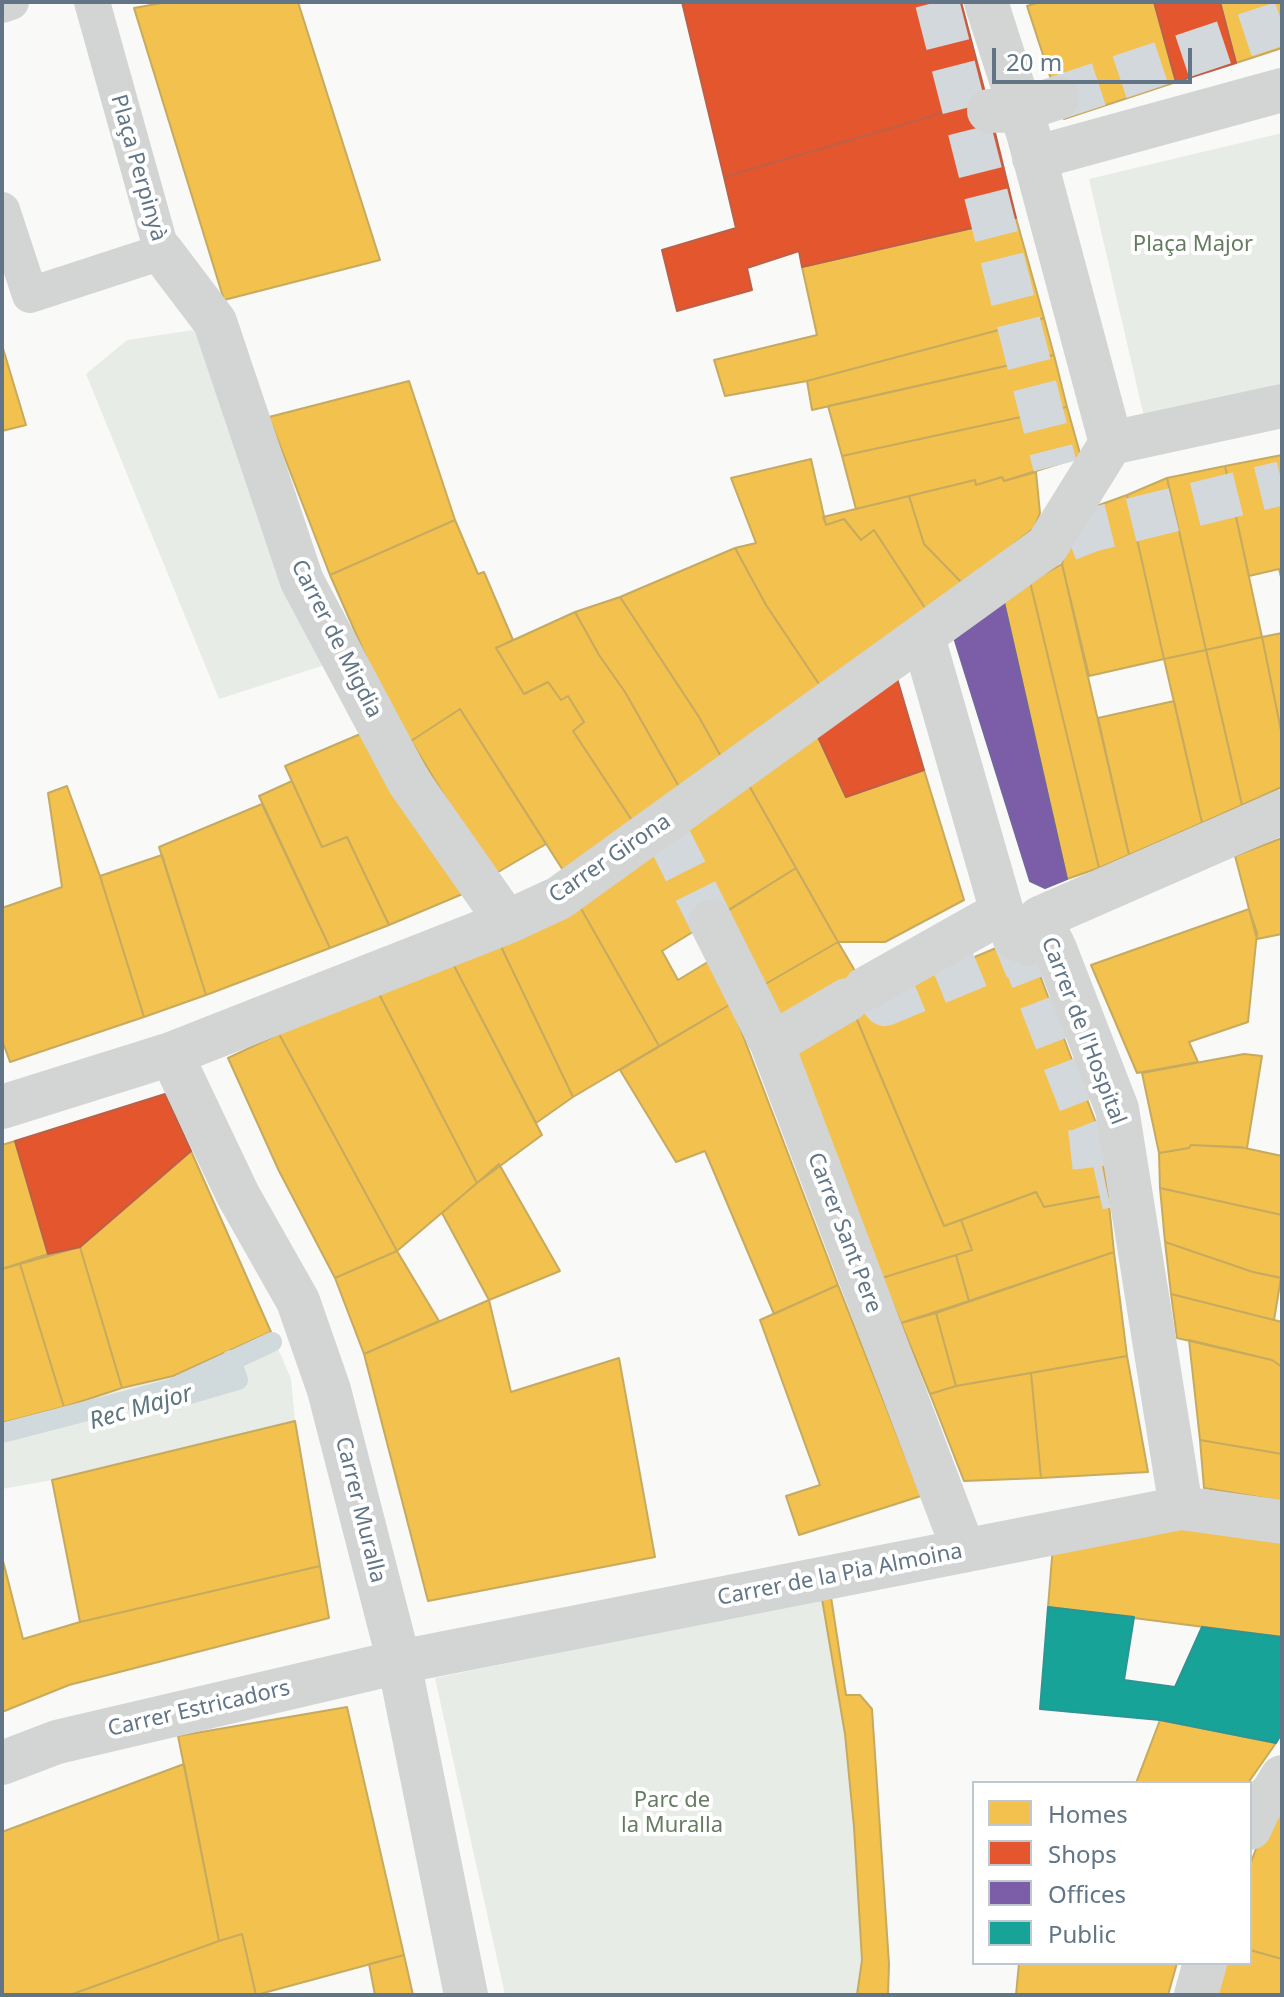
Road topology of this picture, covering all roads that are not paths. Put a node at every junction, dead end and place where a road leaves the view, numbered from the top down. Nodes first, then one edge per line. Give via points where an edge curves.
1 (11, 2) edge
2 (92, 2) edge
3 (986, 2) edge
4 (2, 5) edge
5 (1282, 90) edge
6 (1034, 158) junction
7 (2, 210) edge
8 (162, 252) junction
9 (1282, 406) edge
10 (1111, 443) junction
11 (923, 637) junction
12 (1282, 812) edge
13 (507, 922) junction
14 (711, 922) tunnel mouth
15 (1022, 928) junction
16 (772, 1044) junction
17 (171, 1054) junction
18 (2, 1107) edge
19 (1181, 1508) junction
20 (1282, 1522) edge
21 (964, 1551) junction
22 (399, 1662) junction
23 (2, 1763) edge
24 (1279, 1789) edge
25 (1252, 1824) edge
26 (1204, 1965) edge
27 (466, 1995) edge
28 (1196, 1995) edge

1 - 4 lane
2 - 8 lane, Plaça Perpinyà
3 - 6 street via 1023,106
5 - 6 street
6 - 10 street
7 - 8 lane, Plaça Perpinyà via 30,295
8 - 13 street, Carrer de Migdia via 215,322 302,581 409,782
9 - 10 street
10 - 11 street, Carrer Girona via 1068,511
11 - 13 street, Carrer Girona via 664,828 559,898
11 - 15 street, Carrer de l'Hospital
12 - 15 street
13 - 17 street, Carrer Girona
14 - 16 street, Carrer Sant Pere
15 - 16 street via 866,993
15 - 19 street, Carrer de l'Hospital via 1055,949 1117,1109 1118,1183
16 - 21 street, Carrer Sant Pere
17 - 18 street, Carrer Girona
17 - 22 street, Carrer Muralla via 238,1195 298,1301 329,1390
19 - 20 street, Carrer de la Pia Almoina
19 - 21 street, Carrer de la Pia Almoina
21 - 22 street, Carrer de la Pia Almoina
22 - 23 street, Carrer Estricadors via 57,1742
22 - 27 street, Carrer Muralla
24 - 25 street via 1260,1806
26 - 28 street

